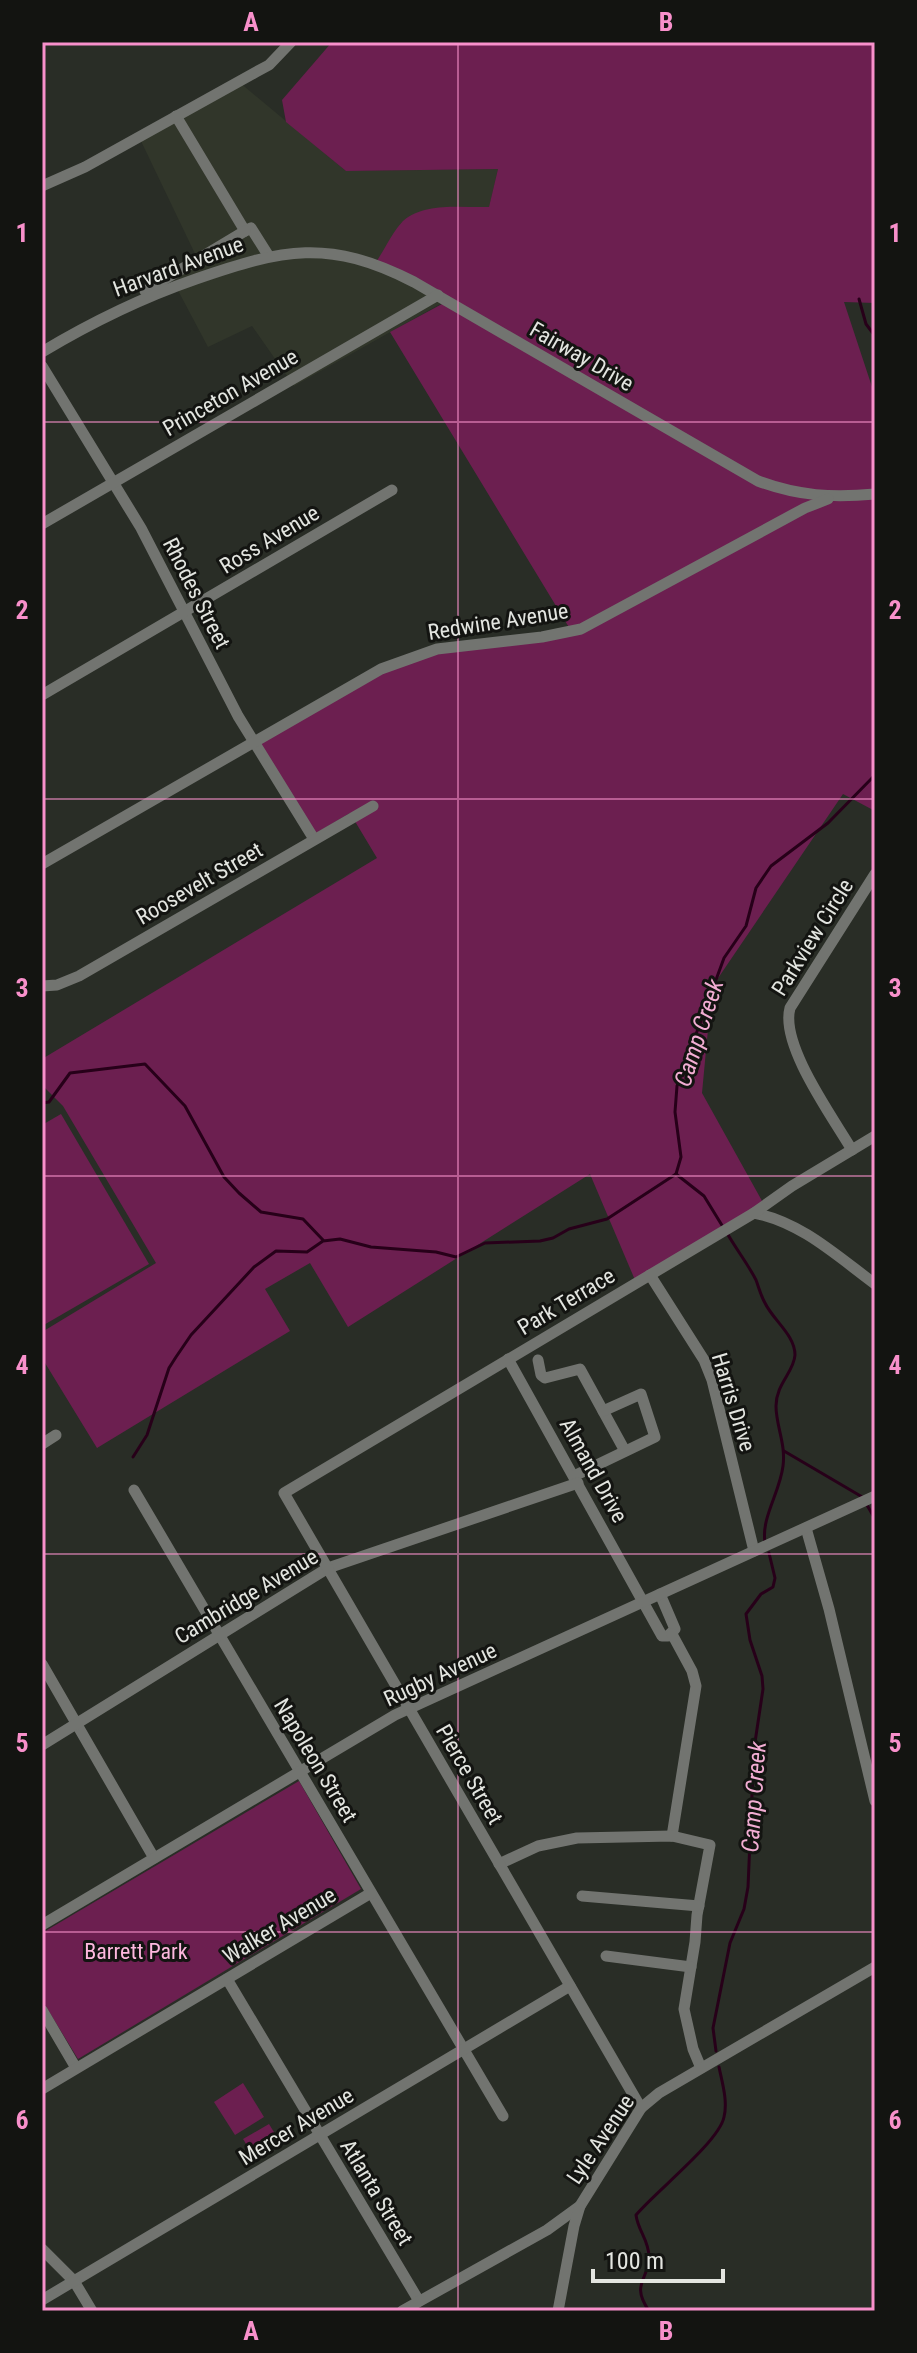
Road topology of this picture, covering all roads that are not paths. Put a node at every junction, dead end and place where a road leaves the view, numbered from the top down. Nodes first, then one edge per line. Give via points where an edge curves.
1 (291, 42) edge
2 (176, 116) junction
3 (42, 189) edge
4 (245, 231) junction
5 (268, 255) junction
6 (438, 295) junction
7 (103, 316) junction
8 (42, 352) edge
9 (42, 366) edge
10 (113, 483) junction
11 (392, 490) dead end
12 (875, 494) edge
13 (840, 497) junction
14 (42, 524) edge
15 (184, 612) junction
16 (42, 695) edge
17 (253, 742) junction
18 (373, 806) dead end
19 (314, 839) junction
20 (42, 864) edge
21 (875, 874) edge
22 (42, 986) edge
23 (875, 1136) edge
24 (852, 1150) junction
25 (754, 1213) junction
26 (650, 1275) junction
27 (875, 1284) edge
28 (508, 1359) junction
29 (538, 1360) dead end
30 (603, 1411) junction
31 (399, 1424) joint
32 (56, 1435) dead end
33 (42, 1444) edge
34 (625, 1451) junction
35 (576, 1480) junction
36 (134, 1490) dead end
37 (875, 1496) edge
38 (806, 1528) junction
39 (754, 1551) junction
40 (328, 1568) junction
41 (660, 1594) junction
42 (645, 1601) junction
43 (672, 1634) junction
44 (220, 1636) junction
45 (42, 1664) edge
46 (409, 1708) junction
47 (77, 1724) junction
48 (42, 1745) edge
49 (300, 1772) junction
50 (874, 1794) edge
51 (672, 1836) junction
52 (154, 1858) junction
53 (499, 1864) junction
54 (371, 1893) junction
55 (582, 1896) dead end
56 (699, 1906) junction
57 (42, 1925) edge
58 (606, 1956) dead end
59 (691, 1967) junction
60 (875, 1967) edge
61 (227, 1979) junction
62 (570, 1986) junction
63 (42, 2010) edge
64 (464, 2049) junction
65 (76, 2068) junction
66 (701, 2068) junction
67 (42, 2089) edge
68 (641, 2108) junction
69 (503, 2116) dead end
70 (320, 2135) junction
71 (580, 2206) junction
72 (42, 2249) edge
73 (74, 2281) junction
74 (42, 2300) edge
75 (419, 2301) junction
76 (92, 2311) edge
77 (402, 2311) edge
78 (558, 2311) edge

1 - 2 street via 269,65
2 - 3 street
2 - 4 street
4 - 5 street via 251,228
4 - 7 street, Harvard Avenue
5 - 6 street, Fairway Drive via 306,252 362,259
5 - 7 street, Harvard Avenue
6 - 10 street, Princeton Avenue
6 - 13 street, Fairway Drive via 758,481 789,492
7 - 8 street, Harvard Avenue
9 - 10 street, Rhodes Street
10 - 14 street, Princeton Avenue
10 - 15 street, Rhodes Street
11 - 15 street, Ross Avenue
12 - 13 street, Fairway Drive
13 - 17 street, Redwine Avenue via 805,508 581,629 419,654 361,679
15 - 16 street, Ross Avenue
15 - 17 street, Rhodes Street
17 - 19 street, Rhodes Street
17 - 20 street, Redwine Avenue
18 - 19 street, Roosevelt Street
19 - 22 street, Roosevelt Street via 79,976
21 - 24 street, Parkview Circle via 787,1017 794,1050
23 - 24 street, Park Terrace
24 - 25 street, Park Terrace
25 - 26 street, Park Terrace
25 - 27 street via 796,1226
26 - 28 street, Park Terrace
26 - 39 street, Harris Drive via 712,1380
28 - 31 street, Park Terrace
28 - 35 street, Almand Drive
29 - 30 street via 545,1378 580,1369
30 - 34 street
30 - 34 street, Cambridge Avenue via 641,1394 655,1437
31 - 40 street, Pierce Street via 284,1493
32 - 33 street
34 - 35 street, Cambridge Avenue
35 - 40 street, Cambridge Avenue
35 - 42 street, Almand Drive
36 - 44 street, Napoleon Street
37 - 38 street, Rugby Avenue
38 - 39 street, Rugby Avenue
38 - 50 street
39 - 41 street, Rugby Avenue
40 - 44 street, Cambridge Avenue
40 - 46 street, Pierce Street
41 - 42 street, Rugby Avenue
41 - 43 street via 675,1629
42 - 43 street, Almand Drive via 662,1636
42 - 46 street, Rugby Avenue
43 - 51 street via 696,1686
44 - 47 street, Cambridge Avenue
44 - 49 street, Napoleon Street
45 - 47 street
46 - 49 street, Rugby Avenue
46 - 53 street, Pierce Street
47 - 48 street, Cambridge Avenue
47 - 52 street
49 - 52 street, Rugby Avenue
49 - 54 street, Napoleon Street
51 - 53 street via 557,1841
51 - 56 street via 710,1845
52 - 57 street, Rugby Avenue
53 - 62 street, Pierce Street
54 - 61 street, Walker Avenue
54 - 64 street, Napoleon Street
55 - 56 street
56 - 59 street
58 - 59 street
59 - 66 street via 684,2009
60 - 66 street, Lyle Avenue
61 - 65 street, Walker Avenue
61 - 70 street, Atlanta Street
62 - 64 street, Mercer Avenue
62 - 68 street, Pierce Street
63 - 65 street
64 - 69 street, Napoleon Street
64 - 70 street, Mercer Avenue
65 - 67 street, Walker Avenue
66 - 68 street, Lyle Avenue
68 - 71 street, Lyle Avenue
70 - 73 street, Mercer Avenue
70 - 75 street, Atlanta Street
71 - 75 street, Lyle Avenue
71 - 78 street
72 - 73 street
73 - 74 street, Mercer Avenue
73 - 76 street
75 - 77 street, Lyle Avenue

